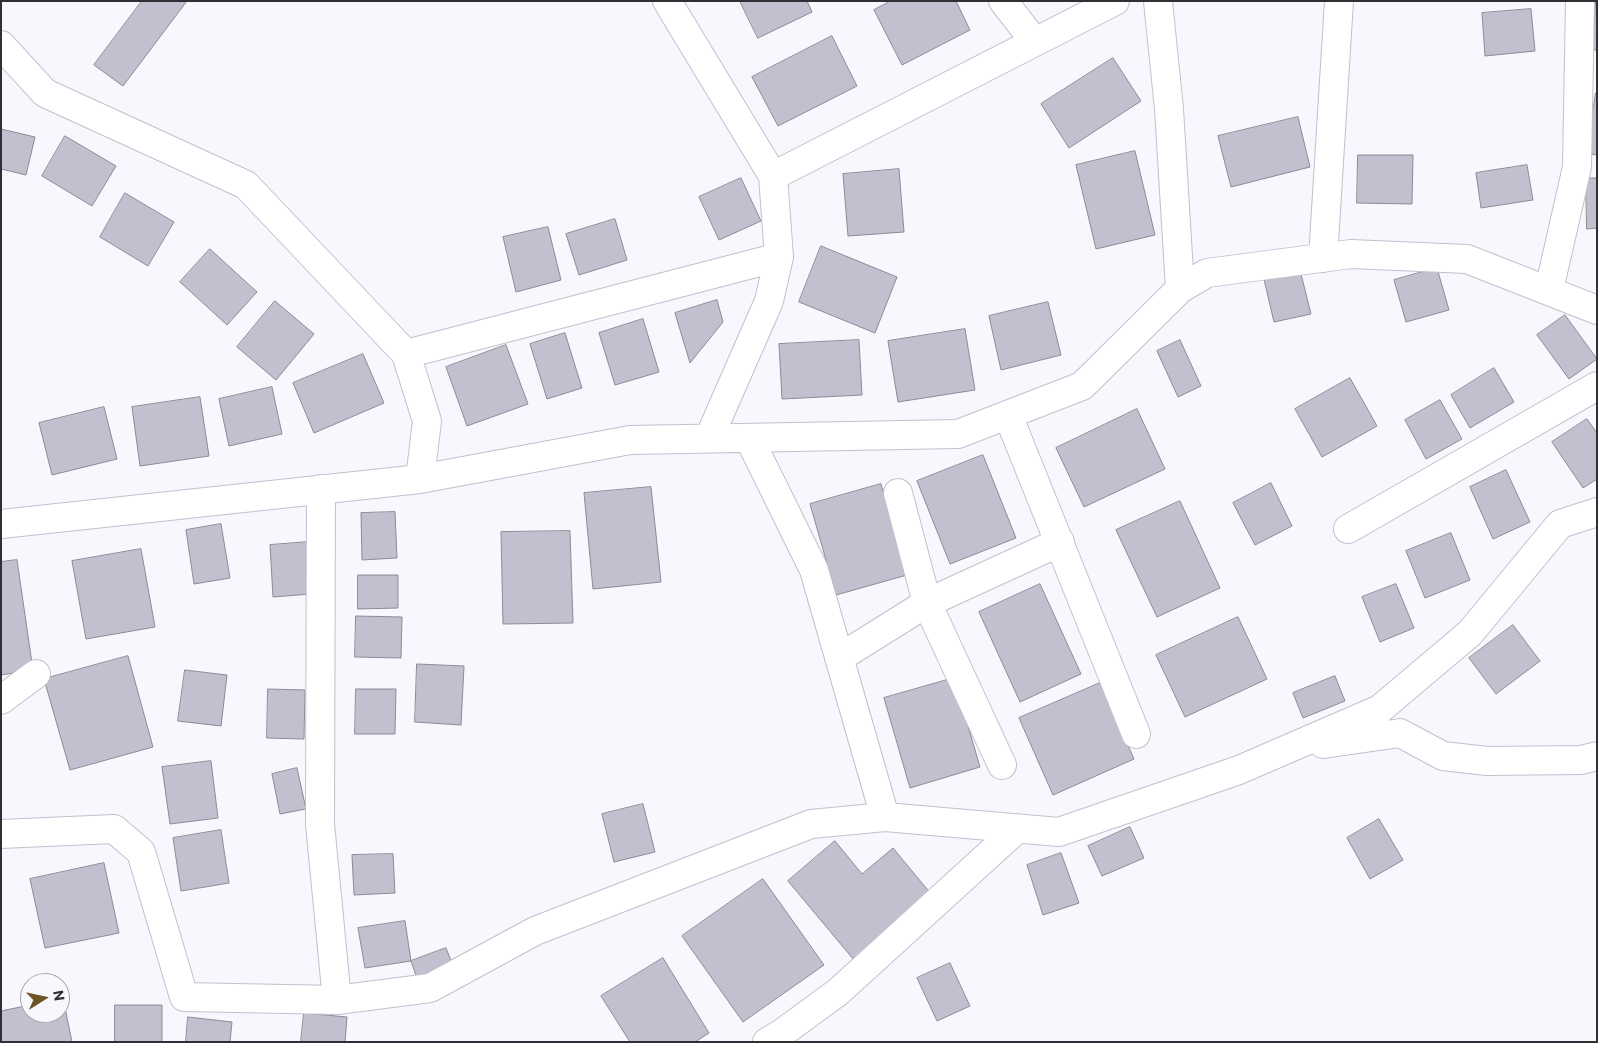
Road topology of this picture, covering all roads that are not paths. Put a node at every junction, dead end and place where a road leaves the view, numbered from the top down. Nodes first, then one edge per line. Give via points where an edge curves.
1 (667, 1) edge
2 (1003, 1) edge
3 (1116, 1) edge
4 (1158, 1) edge
5 (1339, 1) edge
6 (1580, 1) edge
7 (1035, 42) junction
8 (1, 45) edge
9 (773, 176) junction
10 (778, 257) junction
11 (1323, 258) junction
12 (1180, 288) junction
13 (1549, 290) junction
14 (1597, 310) edge
15 (406, 354) junction
16 (1597, 386) edge
17 (1008, 415) junction
18 (709, 438) junction
19 (749, 438) junction
20 (420, 479) junction
21 (321, 489) junction
22 (898, 493) dead end
23 (1597, 512) edge
24 (1, 524) edge
25 (1348, 529) dead end
26 (1060, 542) junction
27 (927, 603) junction
28 (839, 658) junction
29 (36, 674) dead end
30 (1, 700) edge
31 (1136, 734) dead end
32 (1290, 748) junction
33 (1597, 756) edge
34 (1002, 765) dead end
35 (885, 818) junction
36 (1017, 829) junction
37 (1, 834) edge
38 (338, 1000) junction
39 (767, 1042) edge

1 - 9 street
2 - 7 street
3 - 7 street
4 - 12 street via 1169,109
5 - 11 street
6 - 13 street via 1577,168
7 - 9 street
8 - 15 street via 45,93 246,185
9 - 10 street
10 - 15 street
10 - 18 street via 769,301
11 - 12 street via 1207,273
11 - 13 street via 1351,254 1467,260
12 - 17 street via 1082,386
13 - 14 street
15 - 20 street via 427,421
16 - 25 street
17 - 19 street via 958,434
17 - 26 street
18 - 19 street
18 - 20 street via 630,440
19 - 28 street via 814,570
20 - 21 street
21 - 24 street
21 - 38 street via 320,824
22 - 27 street
23 - 32 street via 1560,524 1470,633 1380,709
26 - 27 street
26 - 31 street
27 - 28 street
27 - 34 street
28 - 35 street
29 - 30 street
32 - 33 street via 1400,733 1444,756 1488,761 1581,760
32 - 36 street via 1239,770 1059,832
35 - 36 street
35 - 38 street via 810,824 536,931 430,988
36 - 39 street via 838,992
37 - 38 street via 114,828 141,852 184,997

